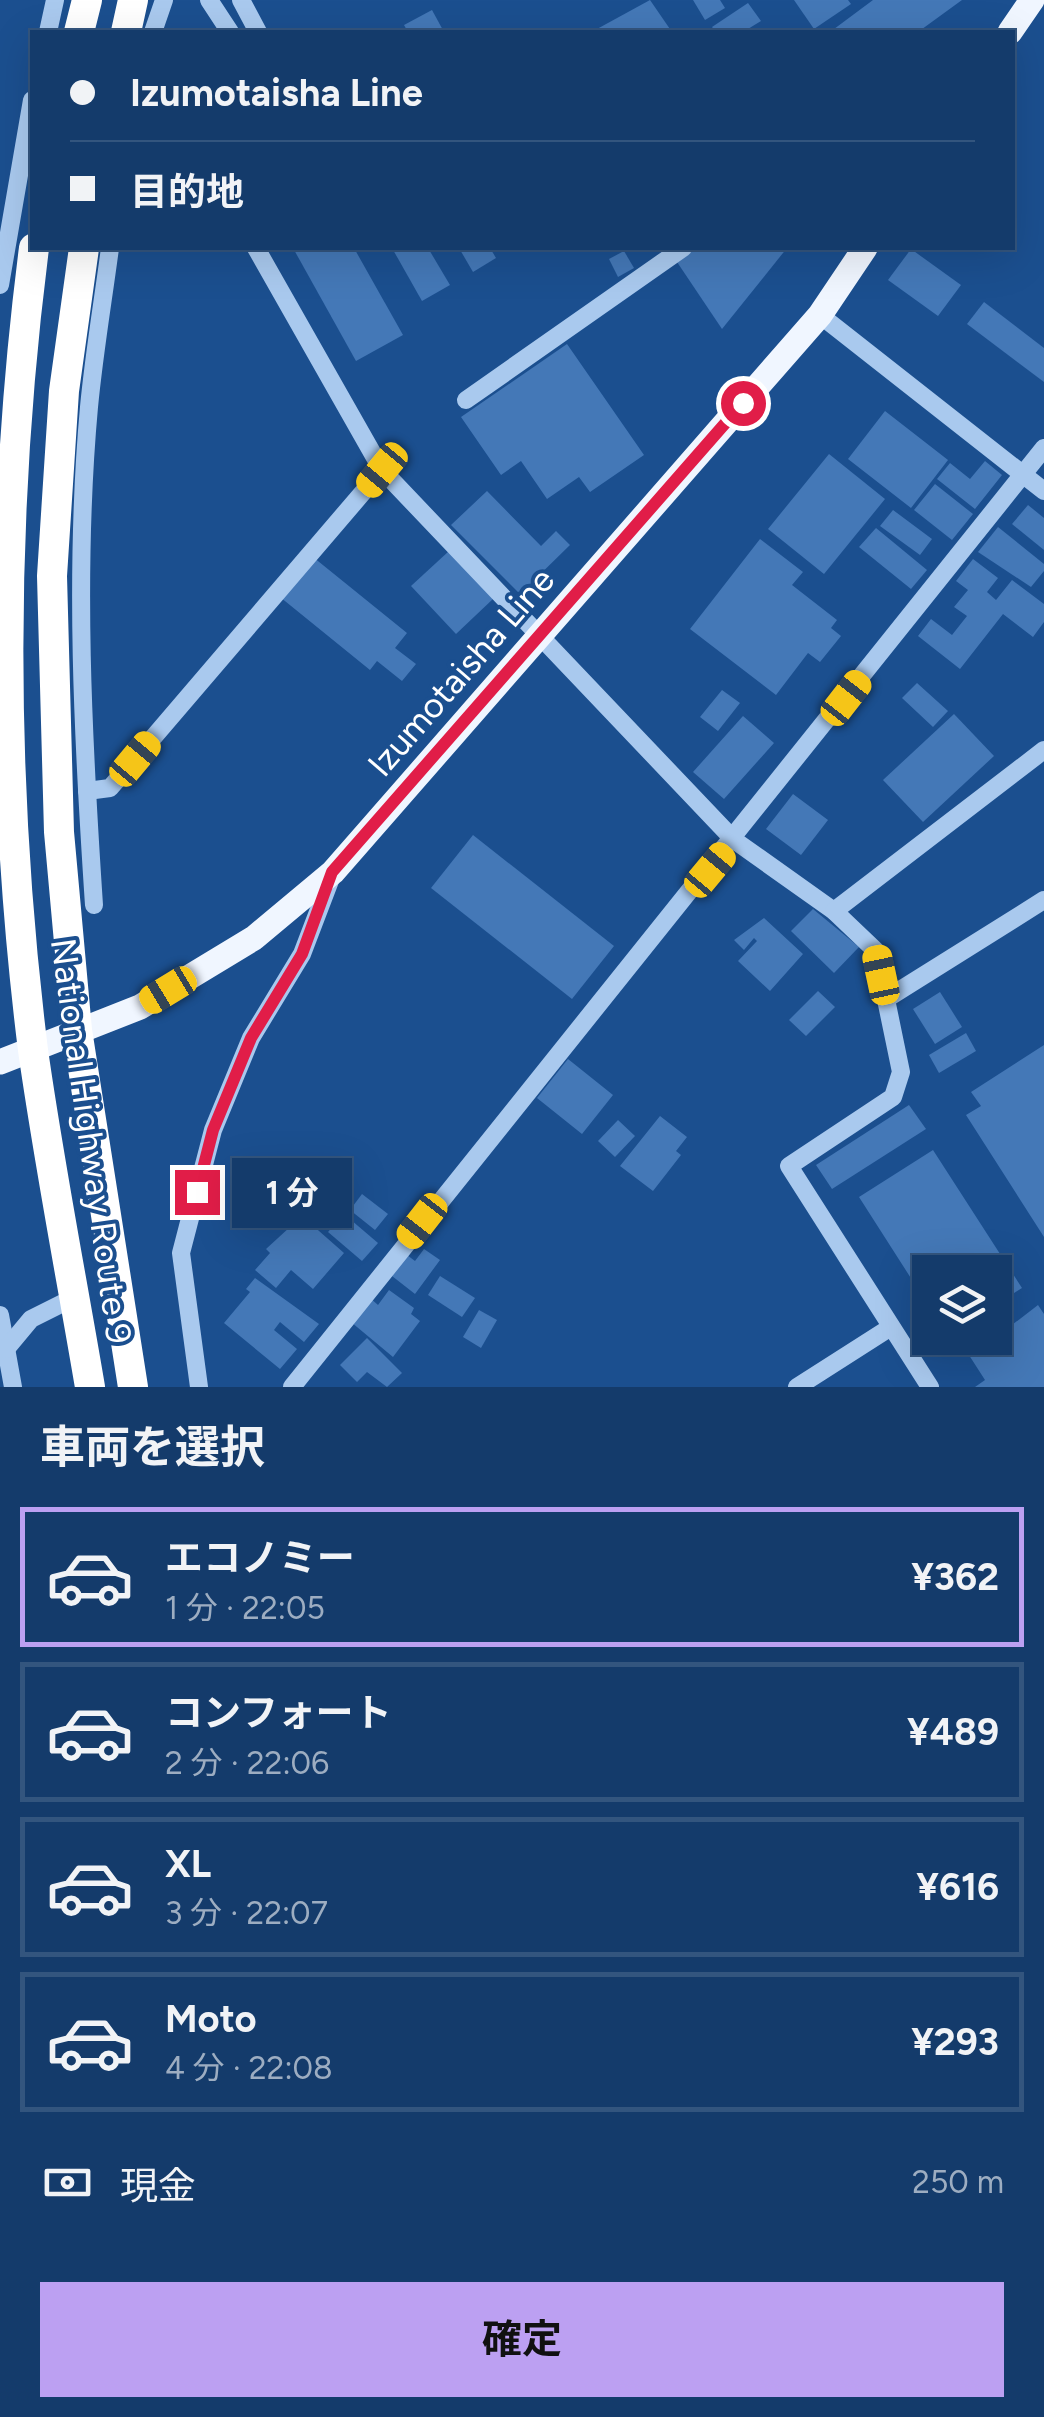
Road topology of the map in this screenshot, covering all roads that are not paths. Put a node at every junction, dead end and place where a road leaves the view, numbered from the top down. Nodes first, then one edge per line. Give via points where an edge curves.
1 (55, 0) edge
2 (86, 0) edge
3 (132, 0) edge
4 (164, 0) edge
5 (208, 0) edge
6 (241, 0) edge
7 (1032, 0) edge
8 (48, 30) edge
9 (79, 30) edge
10 (126, 30) edge
11 (154, 30) edge
12 (229, 30) edge
13 (257, 30) edge
14 (1011, 30) edge
15 (30, 112) edge
16 (34, 250) edge
17 (84, 250) edge
18 (110, 250) edge
19 (257, 250) edge
20 (681, 250) edge
21 (865, 250) edge
22 (0, 286) edge
23 (820, 315) junction
24 (466, 400) dead end
25 (1044, 448) edge
26 (382, 470) junction
27 (1024, 474) junction
28 (1044, 491) edge
29 (83, 566) junction
30 (54, 616) junction
31 (538, 637) junction
32 (1044, 750) edge
33 (86, 792) junction
34 (7, 832) edge
35 (734, 840) junction
36 (332, 872) junction
37 (1044, 900) edge
38 (94, 905) dead end
39 (834, 911) junction
40 (886, 999) junction
41 (77, 1030) junction
42 (32, 1048) junction
43 (0, 1062) edge
44 (75, 1296) junction
45 (0, 1315) edge
46 (891, 1327) junction
47 (6, 1350) junction
48 (13, 1387) edge
49 (90, 1387) edge
50 (133, 1387) edge
51 (200, 1387) edge
52 (292, 1387) edge
53 (797, 1387) edge
54 (930, 1387) edge

1 - 8 street
2 - 9 highway
3 - 10 highway
4 - 11 street
5 - 12 street
6 - 13 street
7 - 14 main road
15 - 22 street
16 - 34 highway, National Highway Route 9 via 16,391 6,588
17 - 30 highway, National Highway Route 9 via 64,391
18 - 29 street via 89,409
19 - 26 street
20 - 24 street
21 - 23 main road, Izumotaisha Line
23 - 27 street
23 - 31 main road, Izumotaisha Line
25 - 27 street
26 - 31 street
26 - 33 street via 110,788
27 - 28 street
27 - 35 street
29 - 30 street
29 - 33 street
30 - 41 highway, National Highway Route 9 via 59,832
31 - 35 street
31 - 36 main road, Izumotaisha Line
32 - 39 street
33 - 38 street
34 - 42 highway, National Highway Route 9
35 - 39 street
35 - 52 street
36 - 41 main road, Izumotaisha Line via 254,938 140,1007
36 - 51 street via 302,954 251,1038 213,1130 181,1253
37 - 40 street
39 - 40 street via 876,950
40 - 46 street via 901,1072 894,1096 789,1166
41 - 42 main road, Izumotaisha Line
41 - 50 highway, National Highway Route 9
42 - 43 main road, Izumotaisha Line
42 - 44 highway, National Highway Route 9
44 - 47 street via 32,1319
44 - 49 highway, National Highway Route 9
45 - 47 street
46 - 53 street
46 - 54 street
47 - 48 street

